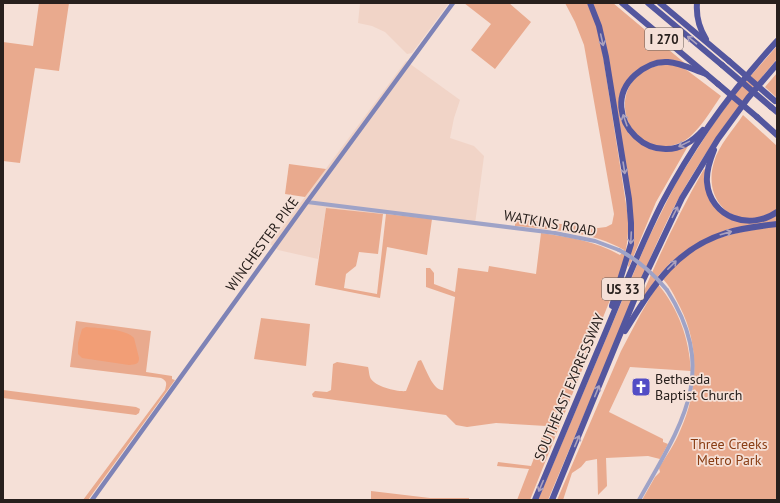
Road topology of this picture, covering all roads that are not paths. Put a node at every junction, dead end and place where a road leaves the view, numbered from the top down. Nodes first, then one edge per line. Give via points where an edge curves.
1 (452, 3) edge
2 (590, 3) edge
3 (622, 3) edge
4 (648, 3) edge
5 (660, 3) edge
6 (697, 3) edge
7 (777, 34) edge
8 (777, 41) edge
9 (707, 42) junction
10 (767, 52) junction
11 (777, 64) edge
12 (706, 74) junction
13 (776, 101) edge
14 (718, 112) junction
15 (777, 112) edge
16 (777, 135) edge
17 (718, 139) junction
18 (307, 202) junction
19 (777, 212) edge
20 (777, 224) edge
21 (617, 342) junction
22 (596, 356) junction
23 (92, 500) edge
24 (535, 500) edge
25 (552, 500) edge
26 (639, 500) edge

1 - 18 main road, WINCHESTER PIKE
2 -> 22 highway via 599,26 606,57 631,223 630,244 619,287
3 - 12 highway, I 270
15 -> 4 highway, I 270, bridge
5 - 9 highway
6 - 9 highway via 698,23
7 - 10 highway
8 - 10 highway, SOUTHEAST EXPRESSWAY / US 33
9 - 13 highway, bridge
10 - 14 highway, SOUTHEAST EXPRESSWAY / US 33
11 - 17 highway, SOUTHEAST EXPRESSWAY / US 33
14 -> 12 highway via 690,142 674,148 658,149 647,145 634,136 624,121 624,91 633,77 645,66 660,62 673,63
12 - 16 highway, I 270, bridge
14 - 22 highway, SOUTHEAST EXPRESSWAY / US 33 via 662,203
17 - 19 highway via 707,176 709,191 716,204 726,214 742,220 761,220
21 -> 17 highway, SOUTHEAST EXPRESSWAY / US 33 via 664,234 682,198
18 - 23 main road, WINCHESTER PIKE
18 - 26 street, WATKINS ROAD, bridge via 555,233 595,241 619,250 654,275 667,290 688,331 692,355 692,382 680,425
21 -> 20 highway via 656,283 672,264 691,249 727,232
25 -> 21 highway, SOUTHEAST EXPRESSWAY / US 33
22 -> 24 highway, SOUTHEAST EXPRESSWAY / US 33

